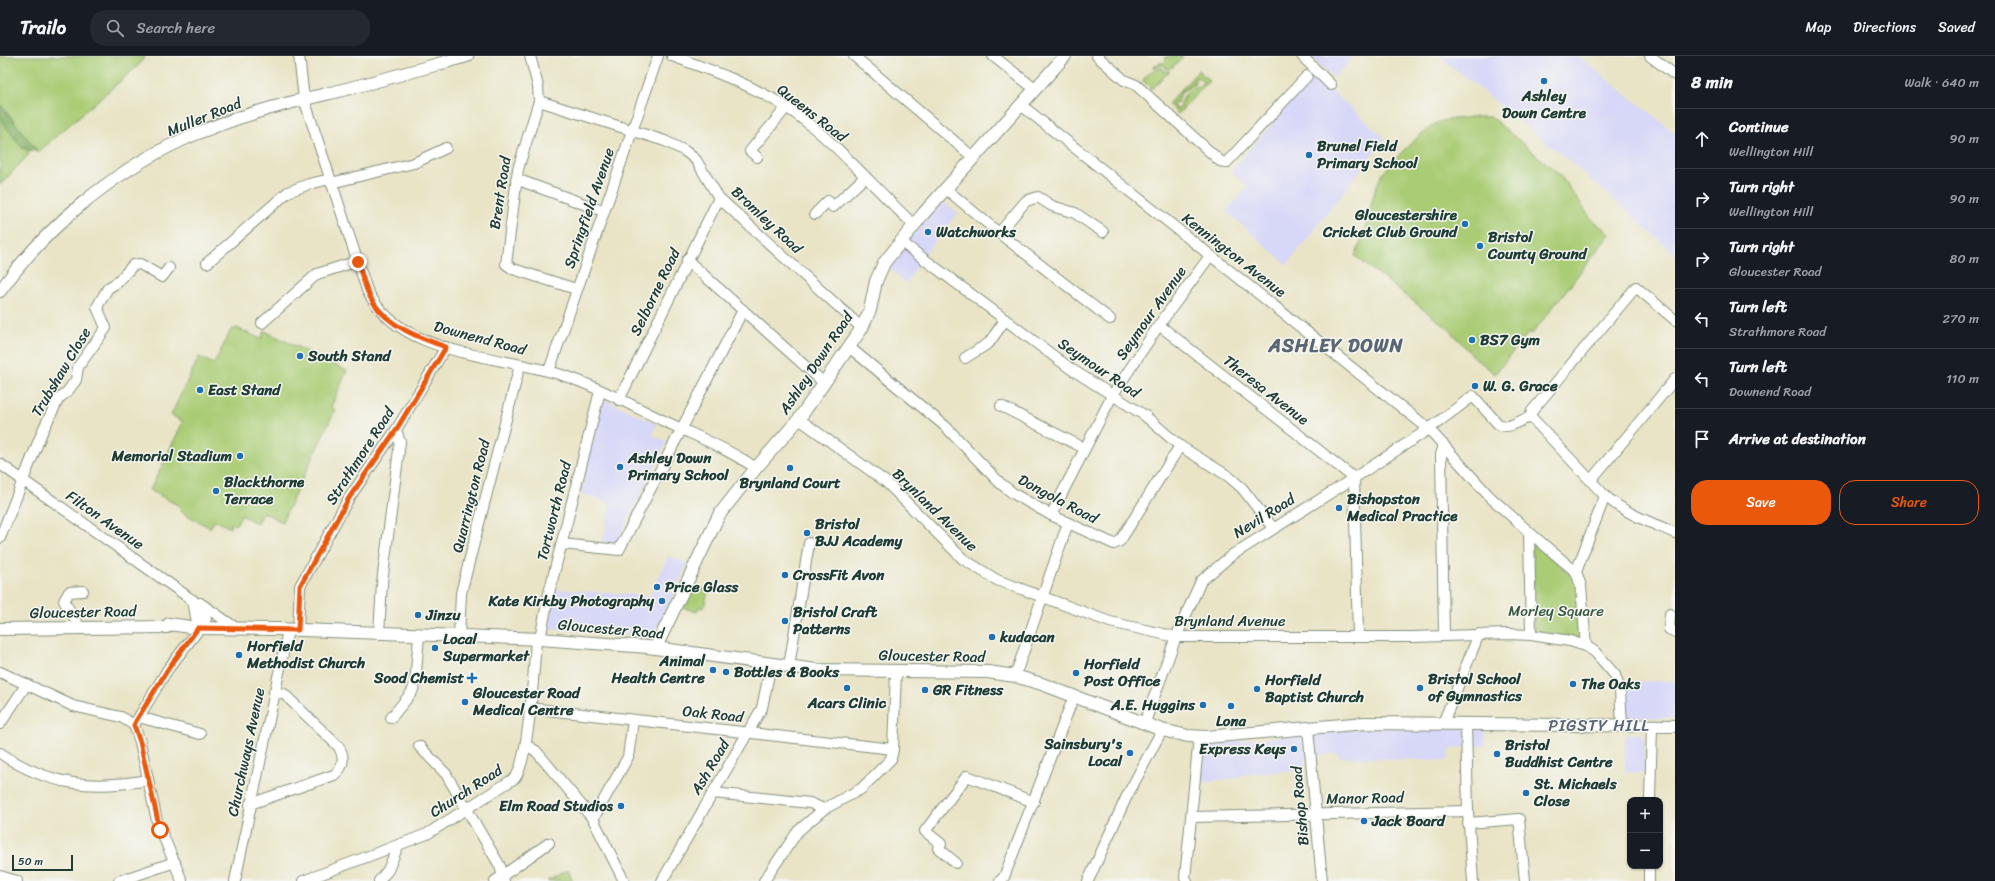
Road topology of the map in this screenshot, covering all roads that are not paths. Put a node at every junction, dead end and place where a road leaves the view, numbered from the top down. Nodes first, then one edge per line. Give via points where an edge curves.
1 (299, 56) edge
2 (466, 56) edge
3 (530, 56) edge
4 (658, 56) edge
5 (672, 56) edge
6 (854, 56) edge
7 (993, 56) edge
8 (1065, 56) edge
9 (1098, 56) edge
10 (1302, 56) edge
11 (1650, 56) edge
12 (1675, 75) edge
13 (1307, 76) dead end
14 (1332, 85) dead end
15 (1035, 89) junction
16 (304, 100) junction
17 (539, 101) junction
18 (1021, 105) junction
19 (786, 108) junction
20 (632, 130) junction
21 (446, 148) dead end
22 (757, 157) dead end
23 (974, 158) junction
24 (864, 177) junction
25 (516, 179) junction
26 (331, 181) junction
27 (946, 189) junction
28 (719, 198) junction
29 (604, 211) junction
30 (815, 214) dead end
31 (914, 225) junction
32 (1103, 232) dead end
33 (999, 233) junction
34 (900, 241) junction
35 (1210, 256) junction
36 (687, 260) junction
37 (358, 262) junction
38 (207, 263) dead end
39 (169, 268) dead end
40 (576, 290) junction
41 (0, 291) edge
42 (743, 310) junction
43 (1110, 319) dead end
44 (1005, 320) junction
45 (1675, 320) edge
46 (262, 323) dead end
47 (1159, 325) junction
48 (862, 328) junction
49 (446, 347) junction
50 (849, 347) junction
51 (965, 358) dead end
52 (520, 365) junction
53 (549, 371) junction
54 (1675, 379) edge
55 (824, 383) junction
56 (600, 391) junction
57 (1112, 396) junction
58 (619, 400) junction
59 (1001, 406) dead end
60 (1530, 418) junction
61 (799, 419) junction
62 (1429, 429) junction
63 (396, 430) junction
64 (682, 430) junction
65 (1444, 445) junction
66 (1180, 446) junction
67 (1084, 448) junction
68 (0, 464) edge
69 (756, 468) junction
70 (1354, 478) junction
71 (1591, 480) junction
72 (23, 481) junction
73 (1605, 496) junction
74 (1052, 515) junction
75 (1068, 523) junction
76 (1273, 528) junction
77 (1673, 529) edge
78 (1529, 532) junction
79 (0, 538) edge
80 (808, 543) dead end
81 (562, 544) junction
82 (1576, 572) junction
83 (83, 591) dead end
84 (1042, 597) junction
85 (193, 600) junction
86 (1670, 614) dead end
87 (198, 628) junction
88 (236, 628) junction
89 (0, 629) edge
90 (81, 629) junction
91 (293, 630) junction
92 (1675, 632) edge
93 (379, 634) junction
94 (1478, 634) junction
95 (1444, 635) junction
96 (1531, 635) junction
97 (419, 636) junction
98 (1358, 636) junction
99 (459, 637) junction
100 (1176, 637) junction
101 (538, 640) junction
102 (1586, 646) junction
103 (656, 647) junction
104 (771, 664) junction
105 (789, 666) junction
106 (0, 672) edge
107 (896, 672) junction
108 (1015, 676) junction
109 (26, 685) junction
110 (274, 692) junction
111 (1074, 696) junction
112 (529, 708) junction
113 (391, 718) dead end
114 (632, 720) junction
115 (136, 721) junction
116 (1145, 722) junction
117 (1443, 723) junction
118 (0, 724) edge
119 (1466, 724) junction
120 (1622, 726) junction
121 (1652, 726) junction
122 (1675, 726) edge
123 (1308, 728) junction
124 (1162, 730) junction
125 (748, 733) junction
126 (200, 734) dead end
127 (1200, 737) junction
128 (526, 745) junction
129 (419, 746) dead end
130 (894, 749) junction
131 (0, 753) edge
132 (148, 780) junction
133 (713, 793) junction
134 (1650, 797) edge
135 (1034, 802) junction
136 (250, 804) junction
137 (824, 809) junction
138 (467, 810) junction
139 (1468, 811) junction
140 (1315, 814) junction
141 (1192, 817) junction
142 (593, 819) junction
143 (1468, 823) junction
144 (549, 843) dead end
145 (398, 846) junction
146 (175, 862) junction
147 (956, 863) dead end
148 (1649, 869) edge
149 (0, 876) edge
150 (504, 878) edge
151 (17, 881) edge
152 (119, 881) edge
153 (182, 881) edge
154 (234, 881) edge
155 (302, 881) edge
156 (378, 881) edge
157 (495, 881) edge
158 (624, 881) edge
159 (662, 881) edge
160 (764, 881) edge
161 (1000, 881) edge
162 (1088, 881) edge
163 (1187, 881) edge
164 (1322, 881) edge
165 (1473, 881) edge
166 (1525, 881) edge
167 (1649, 881) edge

1 - 16 street, Downend Road
2 - 16 main road, Muller Road
3 - 17 street, Brent Road
4 - 20 street, Springfield Avenue
5 - 19 street, Queens Road via 717,71 755,89
6 - 23 street
7 - 15 street
8 - 15 main road, Ashley Down Road
9 - 13 street via 1124,80 1136,85 1220,161 1226,163
10 - 14 street
11 - 12 street
15 - 18 main road, Ashley Down Road
16 - 26 street, Downend Road
16 - 41 main road, Muller Road via 205,131 146,160 94,194 53,230
17 - 20 street, Bromley Road
17 - 25 street, Brent Road
18 - 23 main road, Ashley Down Road
18 - 35 street, Kennington Avenue
19 - 22 street via 750,151
19 - 24 street, Queens Road via 823,137
20 - 28 street, Bromley Road via 685,151 696,160
20 - 29 street, Springfield Avenue
21 - 26 street via 414,163
23 - 27 main road, Ashley Down Road
24 - 30 street via 833,207 828,201
24 - 31 street, Queens Road
25 - 29 street
25 - 40 street, Brent Road via 506,265
26 - 37 street, Downend Road
26 - 38 street via 288,192
27 - 31 main road, Ashley Down Road
27 - 33 street
28 - 36 street, Selborne Road
28 - 48 street, Bromley Road
29 - 40 street, Springfield Avenue
31 - 34 main road, Ashley Down Road
32 - 33 street via 1075,212 1052,206 1038,197 1026,201
33 - 43 street
34 - 44 street, Seymour Road
34 - 48 main road, Ashley Down Road via 881,269 870,310
35 - 47 street, Seymour Avenue
35 - 62 street, Kennington Avenue
36 - 42 street
36 - 58 street, Selborne Road
37 - 46 street via 317,274
37 - 49 street, Downend Road via 367,290 384,315 404,330
39 - 72 street, Trubshaw Close via 162,277 140,264 133,264 118,282 108,288 97,307 106,328 78,367 76,380 59,398
40 - 53 street, Springfield Avenue
42 - 55 street
42 - 64 street
44 - 51 street via 989,343
44 - 57 street, Seymour Road
45 - 60 street via 1636,287 1532,412
47 - 57 street, Seymour Avenue
47 - 70 street, Theresa Avenue
48 - 50 main road, Ashley Down Road
49 - 52 street, Downend Road
49 - 63 street, Strathmore Road
50 - 55 main road, Ashley Down Road
50 - 74 street, Dongola Road via 945,426 1000,483 1014,494
52 - 53 street, Downend Road
52 - 99 street, Quarrington Road via 461,593
53 - 56 street, Downend Road
54 - 71 street
55 - 61 main road, Ashley Down Road
56 - 58 street, Downend Road
56 - 81 street, Tortworth Road
57 - 66 street, Seymour Road via 1144,415
57 - 67 street, Seymour Avenue
58 - 64 street, Downend Road
59 - 67 street
60 - 62 street, Nevil Road via 1512,426 1502,426 1473,396
60 - 71 street
61 - 69 main road, Ashley Down Road
61 - 84 street, Brynland Avenue via 886,482 963,559 997,580
62 - 65 street, Kennington Avenue
62 - 70 street, Nevil Road
63 - 91 street, Strathmore Road via 349,498 300,586
63 - 93 street via 400,442 382,583
64 - 69 street, Downend Road via 720,446
64 - 81 street via 619,550
65 - 78 street, Kennington Avenue via 1490,496
65 - 95 street via 1441,455
66 - 75 street, Dongola Road via 1117,543 1114,544
66 - 76 street, Seymour Road via 1228,476 1242,488
67 - 74 street, Seymour Avenue
68 - 72 street, Filton Avenue
69 - 103 main road, Ashley Down Road via 718,515
70 - 76 street, Nevil Road
70 - 98 street
71 - 73 street
72 - 79 street
72 - 85 street, Filton Avenue
73 - 77 street via 1624,511
73 - 82 street
74 - 75 street, Dongola Road
75 - 84 street
76 - 100 street, Nevil Road via 1232,555 1201,581
78 - 82 street
78 - 96 street
80 - 105 street
81 - 101 street, Tortworth Road
82 - 102 street via 1581,586
83 - 90 street via 69,592 64,601
84 - 100 street, Brynland Avenue via 1110,622
84 - 108 street
85 - 87 street
85 - 88 street, Filton Avenue
86 - 92 street via 1669,629
87 - 88 main road, Gloucester Road
87 - 90 main road, Gloucester Road
87 - 115 street via 168,669
88 - 91 main road, Gloucester Road
89 - 90 main road, Gloucester Road
91 - 93 main road, Gloucester Road
91 - 110 street, Churchways Avenue
93 - 97 main road, Gloucester Road
94 - 95 street, Brynland Avenue
94 - 96 street, Brynland Avenue
94 - 117 street
95 - 98 street, Brynland Avenue
96 - 102 street, Brynland Avenue
97 - 99 main road, Gloucester Road
97 - 113 street via 415,684 412,692
98 - 100 street, Brynland Avenue
99 - 101 main road, Gloucester Road
100 - 116 street, Nevil Road
101 - 103 main road, Gloucester Road
101 - 112 street, Church Road
102 - 120 street, Brynland Avenue via 1605,662 1615,675 1621,697
103 - 104 main road, Gloucester Road
104 - 105 main road, Gloucester Road
104 - 125 street, Ash Road via 765,702
105 - 107 main road, Gloucester Road via 816,670
106 - 109 street
107 - 108 main road, Gloucester Road via 969,671
107 - 130 street
108 - 111 main road, Gloucester Road
109 - 115 street via 73,706
109 - 118 street
110 - 136 street, Churchways Avenue
110 - 136 street via 284,694 339,747 343,765 334,775
111 - 116 main road, Gloucester Road
111 - 135 street
112 - 114 street, Oak Road
112 - 128 street, Church Road
114 - 125 street, Oak Road
114 - 142 street via 628,757
115 - 126 street
115 - 132 street
116 - 124 main road, Gloucester Road
117 - 119 main road, Gloucester Road
117 - 123 main road, Gloucester Road via 1365,723
119 - 120 main road, Gloucester Road
119 - 139 street
120 - 121 main road, Gloucester Road
121 - 122 main road, Gloucester Road
121 - 134 street
123 - 127 main road, Gloucester Road
123 - 140 street, Bishop Road
124 - 127 main road, Gloucester Road
124 - 162 street via 1126,798
125 - 130 street, Oak Road
125 - 133 street, Ash Road
127 - 141 street
128 - 138 street, Church Road via 521,767 515,778
128 - 142 street via 536,751
129 - 138 street via 446,774
130 - 137 street via 891,759 861,789
131 - 132 street via 27,769 87,786 108,786
132 - 146 street via 157,821
133 - 137 street via 810,803
133 - 159 street, Ash Road
135 - 147 street via 967,776 925,831 941,844 938,848
135 - 161 street via 1004,877
136 - 154 street, Churchways Avenue
137 - 160 street via 798,831
138 - 145 street, Church Road via 427,834
138 - 150 street via 500,866
139 - 140 street, Manor Road
139 - 143 street
140 - 141 street, Manor Road
140 - 164 street, Bishop Road
141 - 163 street via 1185,878
142 - 158 street
143 - 165 street
143 - 166 street via 1520,819
144 - 150 street
145 - 155 street, Church Road
145 - 156 street via 388,870
146 - 152 street
146 - 153 street
148 - 167 street
149 - 151 street
150 - 157 street

